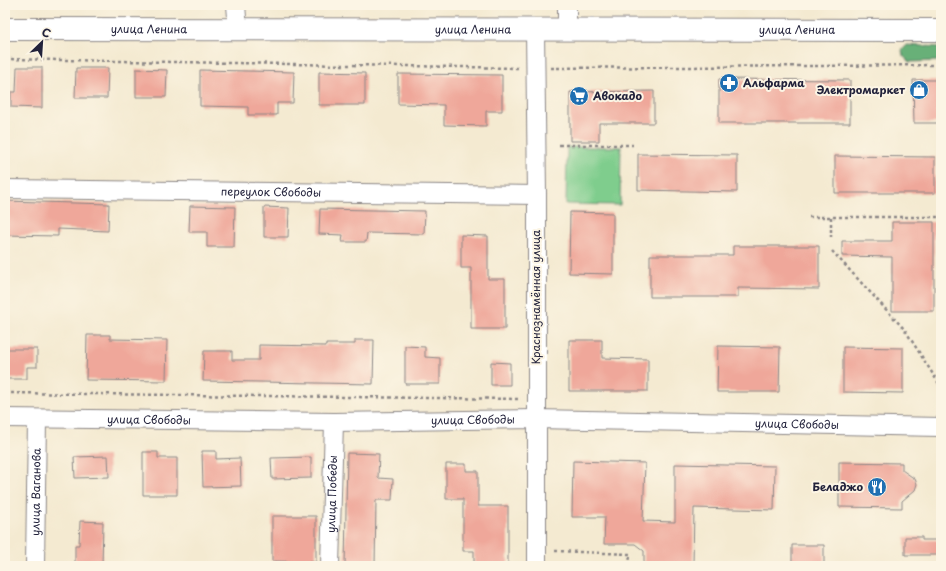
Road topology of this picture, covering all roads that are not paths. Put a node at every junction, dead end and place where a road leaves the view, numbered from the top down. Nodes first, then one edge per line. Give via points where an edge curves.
1 (236, 5) edge
2 (567, 5) edge
3 (5, 29) edge
4 (535, 29) junction
5 (568, 29) junction
6 (238, 30) junction
7 (941, 30) edge
8 (5, 189) edge
9 (537, 195) junction
10 (5, 418) edge
11 (37, 419) junction
12 (535, 419) junction
13 (334, 422) junction
14 (941, 427) edge
15 (35, 566) edge
16 (330, 566) edge
17 (537, 566) edge

1 - 6 street
2 - 5 street
3 - 6 street, улица Ленина
4 - 5 street, улица Ленина
4 - 6 street, улица Ленина
4 - 9 street, Краснознамённая улица
5 - 7 street, улица Ленина
8 - 9 street, переулок Свободы
9 - 12 street, Краснознамённая улица
10 - 11 street, улица Свободы
11 - 13 street, улица Свободы
11 - 15 street, улица Ваганова
12 - 13 street, улица Свободы
12 - 14 street, улица Свободы
12 - 17 street, Краснознамённая улица
13 - 16 street, улица Победы

